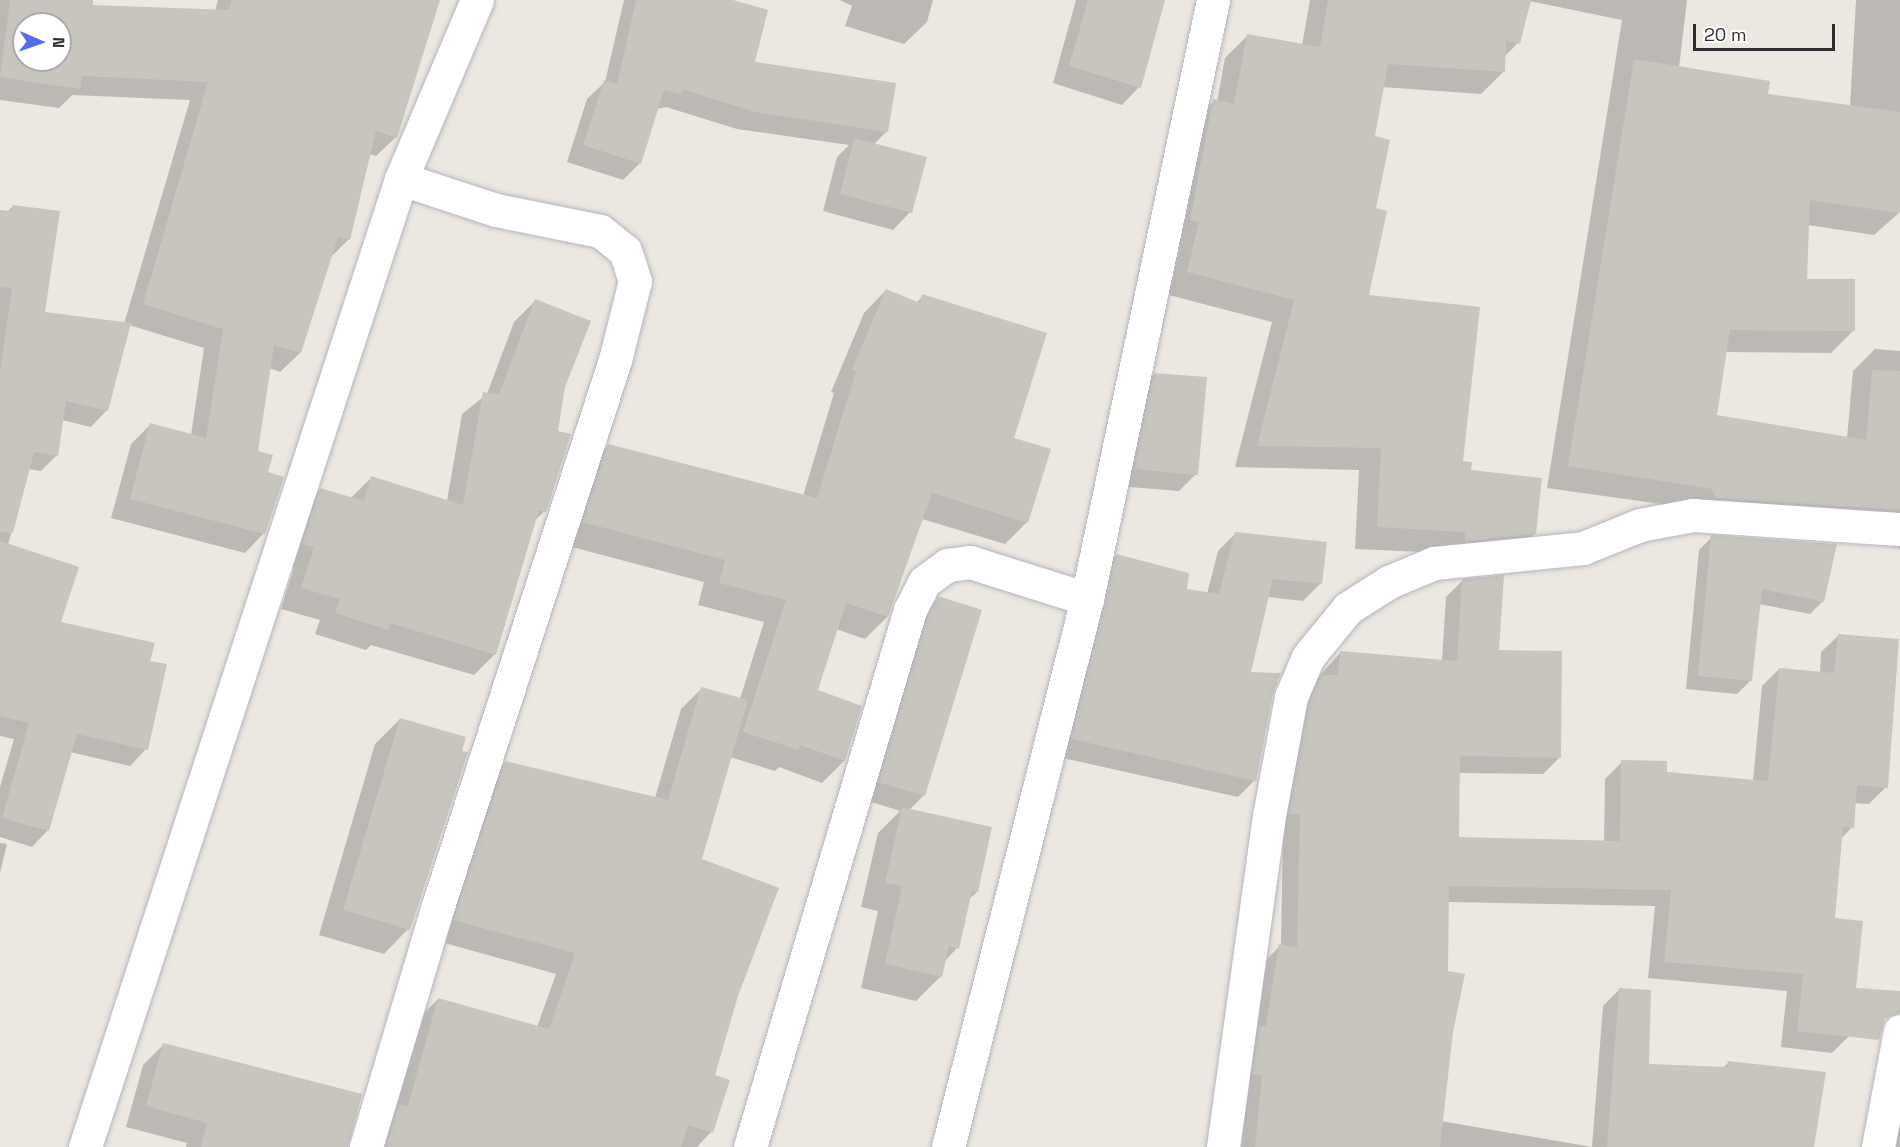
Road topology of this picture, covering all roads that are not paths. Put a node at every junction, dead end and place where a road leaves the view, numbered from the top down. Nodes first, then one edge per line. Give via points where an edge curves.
1 (477, 0) edge
2 (1213, 0) edge
3 (401, 179) junction
4 (1900, 529) edge
5 (1087, 599) junction
6 (1900, 1031) edge
7 (86, 1147) edge
8 (366, 1147) edge
9 (750, 1147) edge
10 (948, 1147) edge
11 (1223, 1147) edge
12 (1878, 1147) edge

1 - 3 street
2 - 5 street
3 - 7 street
3 - 8 street via 496,210 600,231 625,251 635,281 615,360 438,906
4 - 11 street via 1693,515 1640,525 1584,548 1434,563 1389,582 1348,608 1308,657 1291,697 1269,816
5 - 9 street via 970,562 947,565 924,582 910,610
5 - 10 street
6 - 12 street

